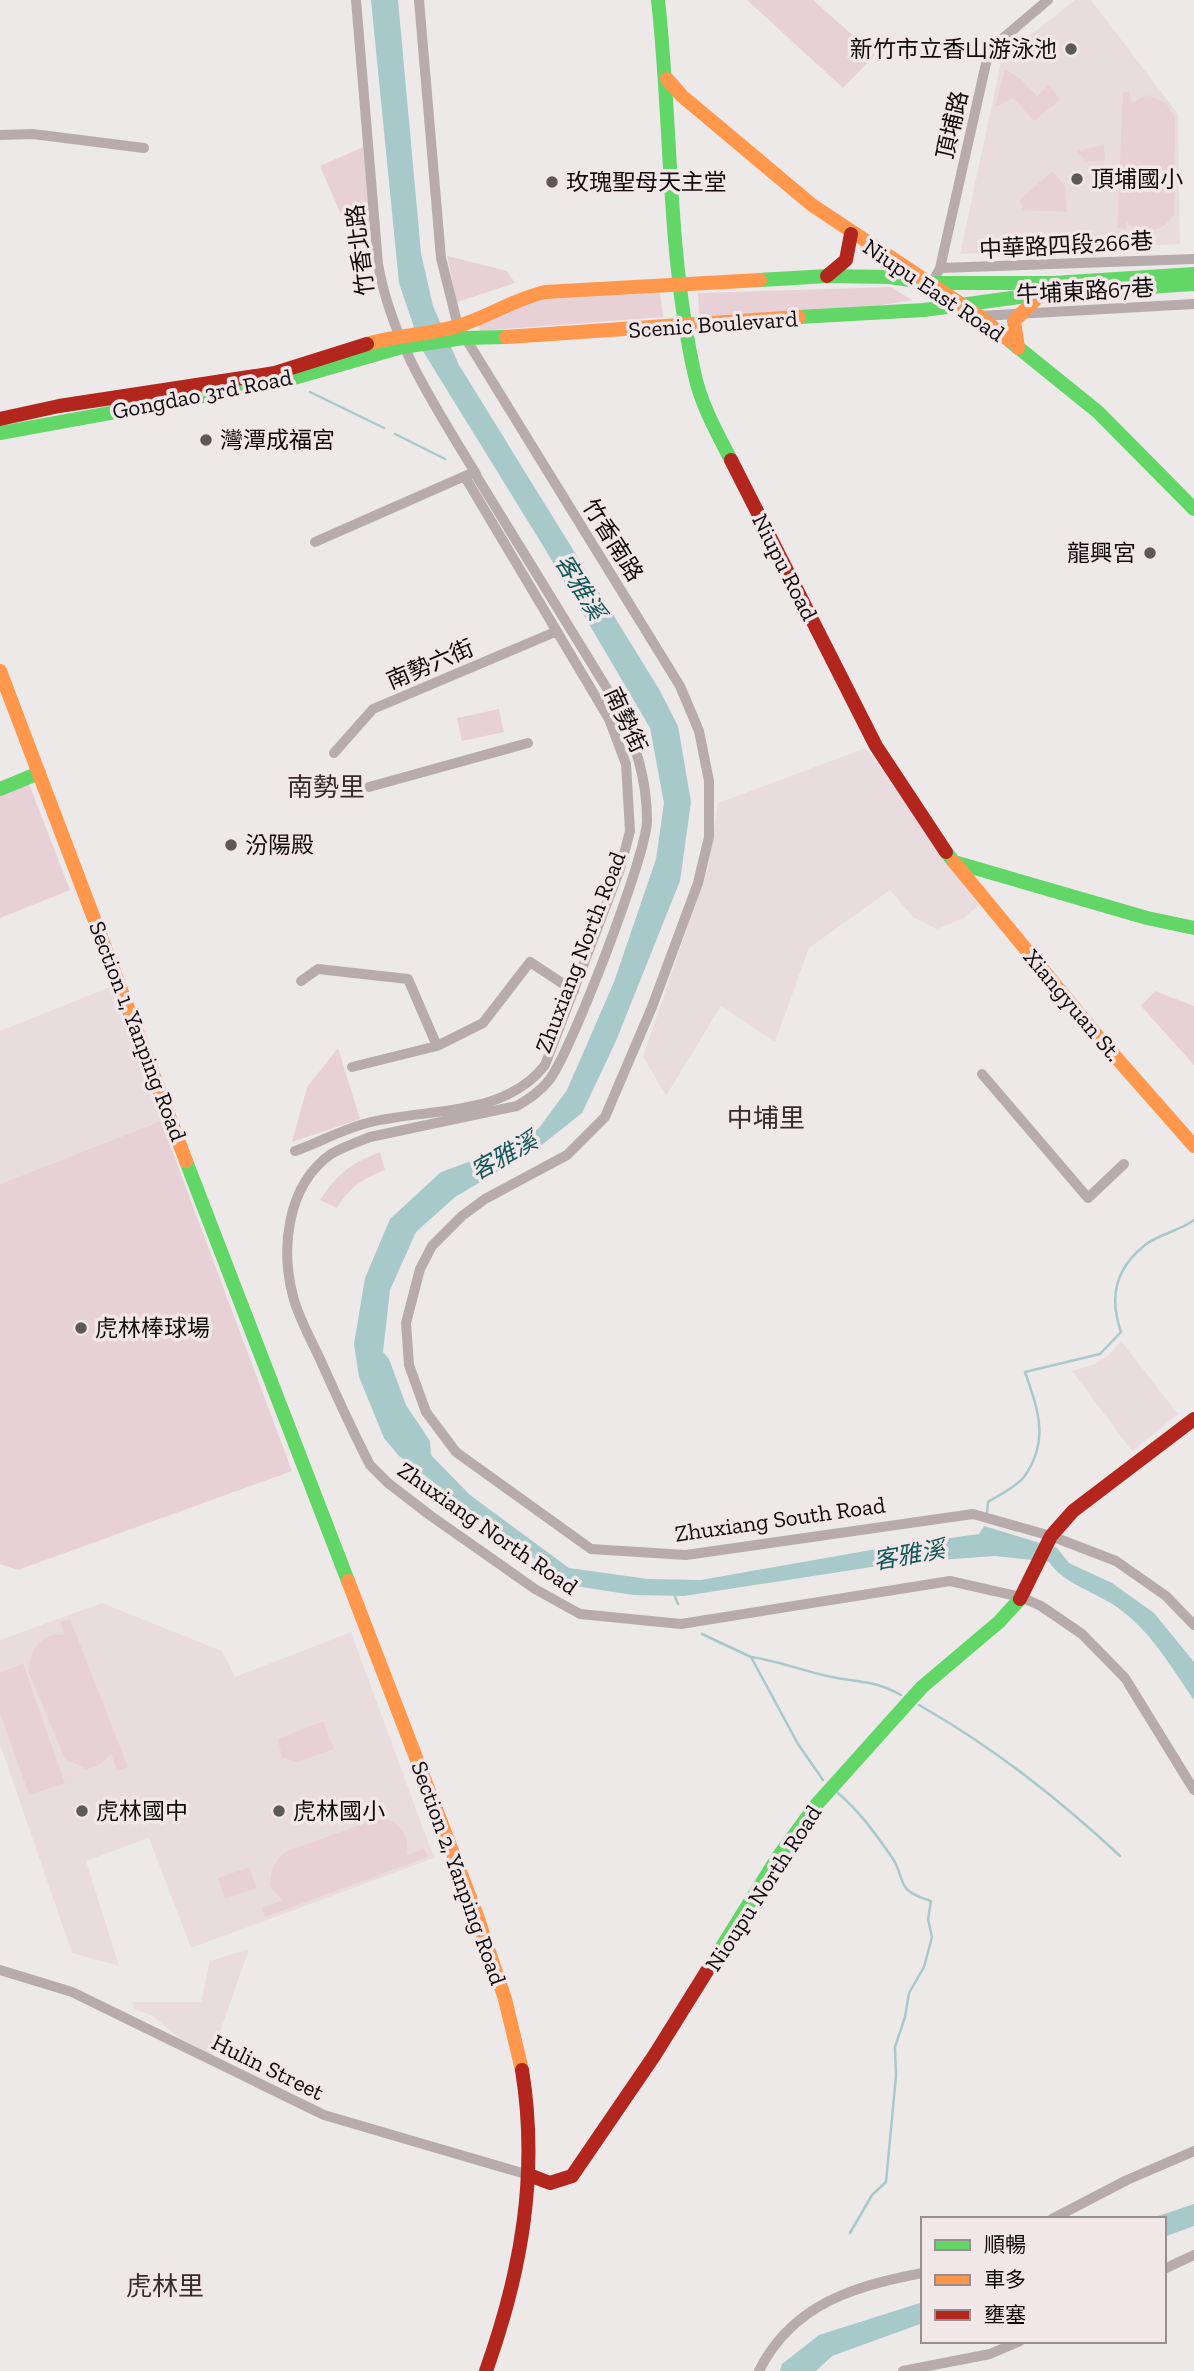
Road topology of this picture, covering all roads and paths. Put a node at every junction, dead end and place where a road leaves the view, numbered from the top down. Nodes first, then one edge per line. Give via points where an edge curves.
1 (355, 0) edge
2 (419, 0) edge
3 (658, 0) edge
4 (1048, 0) edge
5 (667, 79) junction
6 (0, 135) edge
7 (144, 148) dead end
8 (851, 234) junction
9 (1194, 259) edge
10 (940, 268) junction
11 (1194, 274) edge
12 (827, 276) junction
13 (932, 283) junction
14 (1194, 284) edge
15 (681, 286) junction
16 (1049, 290) junction
17 (1194, 304) edge
18 (961, 305) junction
19 (1019, 315) junction
20 (979, 316) junction
21 (685, 324) junction
22 (461, 332) junction
23 (400, 341) junction
24 (1018, 348) junction
25 (0, 419) edge
26 (0, 433) edge
27 (472, 474) junction
28 (1194, 509) edge
29 (315, 542) dead end
30 (555, 632) junction
31 (0, 671) edge
32 (527, 743) dead end
33 (334, 753) dead end
34 (39, 773) junction
35 (369, 787) dead end
36 (0, 789) edge
37 (954, 862) junction
38 (1002, 876) junction
39 (988, 902) junction
40 (1194, 928) edge
41 (301, 981) dead end
42 (573, 991) junction
43 (437, 1046) junction
44 (352, 1067) dead end
45 (982, 1074) dead end
46 (1194, 1146) edge
47 (295, 1152) dead end
48 (1124, 1164) dead end
49 (274, 1392) joint
50 (1194, 1419) edge
51 (1051, 1536) junction
52 (1021, 1597) junction
53 (1194, 1625) edge
54 (1194, 1790) edge
55 (0, 1970) edge
56 (1194, 2151) edge
57 (529, 2175) junction
58 (1056, 2217) edge
59 (1194, 2255) edge
60 (1166, 2268) edge
61 (921, 2273) edge
62 (1015, 2343) edge
63 (486, 2371) edge
64 (759, 2371) edge
65 (903, 2371) edge

1 - 23 street, 竹香北路 via 378,264 385,302
2 - 22 street via 441,258
3 - 5 street, Niupu Road
4 - 10 street, 頂埔路 via 989,50
5 - 8 street, Niupu East Road via 774,174
5 - 15 street, Niupu Road via 671,202
6 - 7 street via 33,134
8 - 12 street via 846,260
8 - 13 street, Niupu East Road
9 - 10 street, 中華路四段266巷
10 - 13 street, 頂埔路
11 - 16 street
12 - 13 street, Scenic Boulevard
12 - 15 street, Scenic Boulevard
13 - 16 street, Scenic Boulevard
13 - 18 street, Niupu East Road
14 - 16 street
15 - 21 street, Niupu Road
15 - 22 street, Scenic Boulevard via 545,292 520,298
16 - 18 street, Scenic Boulevard
16 - 19 street
17 - 19 street, 牛埔東路67巷
18 - 20 street, Niupu East Road
18 - 21 street, Scenic Boulevard
19 - 20 street, 牛埔東路67巷
19 - 24 street via 1014,329
20 - 24 street, Niupu East Road
21 - 22 street, Scenic Boulevard via 568,335
21 - 37 street, Niupu Road via 695,379 738,475 876,746
22 - 23 street
22 - 51 street, Zhuxiang South Road via 680,686 699,731 709,780 709,837 698,883 652,1007 605,1117 567,1155 462,1216 432,1246 420,1269 406,1323 409,1365 426,1412 456,1452 591,1549 686,1555 973,1514
23 - 25 street, Gongdao 3rd Road via 275,373
23 - 26 street, Gongdao 3rd Road via 280,382
23 - 27 street, 竹香北路
24 - 28 street, Niupu East Road via 1098,412
27 - 29 street
27 - 30 street, 南勢街
27 - 52 street, Zhuxiang North Road via 632,735 644,776 647,824 568,1046 550,1079 535,1095 517,1106 352,1144 331,1154 301,1189 288,1232 289,1281 354,1433 370,1465 406,1498 535,1589 580,1614 681,1624 950,1581
30 - 33 street, 南勢六街 via 373,709
30 - 42 street, 南勢街 via 609,719 626,764 629,788 630,831 620,869
31 - 34 street, Section 1, Yanping Road
32 - 35 street
34 - 36 street
34 - 49 street, Section 1, Yanping Road
37 - 38 street
37 - 39 street, Xiangyuan St.
38 - 39 street via 988,882
38 - 40 street
39 - 46 street, Xiangyuan St.
41 - 43 street via 318,969 408,979
42 - 43 street via 530,962 483,1023
42 - 47 street, 南勢街 via 545,1065 534,1080 512,1095 370,1122
43 - 44 street
45 - 48 street via 1088,1198
49 - 57 street, Section 2, Yanping Road via 458,1861 507,2003 526,2092
50 - 51 street via 1073,1511
51 - 52 street, Nioupu North Road
51 - 53 street, Zhuxiang South Road via 1096,1552 1136,1574
52 - 54 street, Zhuxiang North Road via 1082,1634 1125,1678
52 - 57 street, Nioupu North Road via 999,1622 922,1687 817,1804 572,2176 550,2183
55 - 57 street, Hulin Street via 72,1992 324,2115
56 - 58 street
57 - 63 street, Section 2, Yanping Road via 519,2259
59 - 60 street
61 - 64 street via 862,2285 820,2305 779,2339
62 - 65 street via 990,2354

